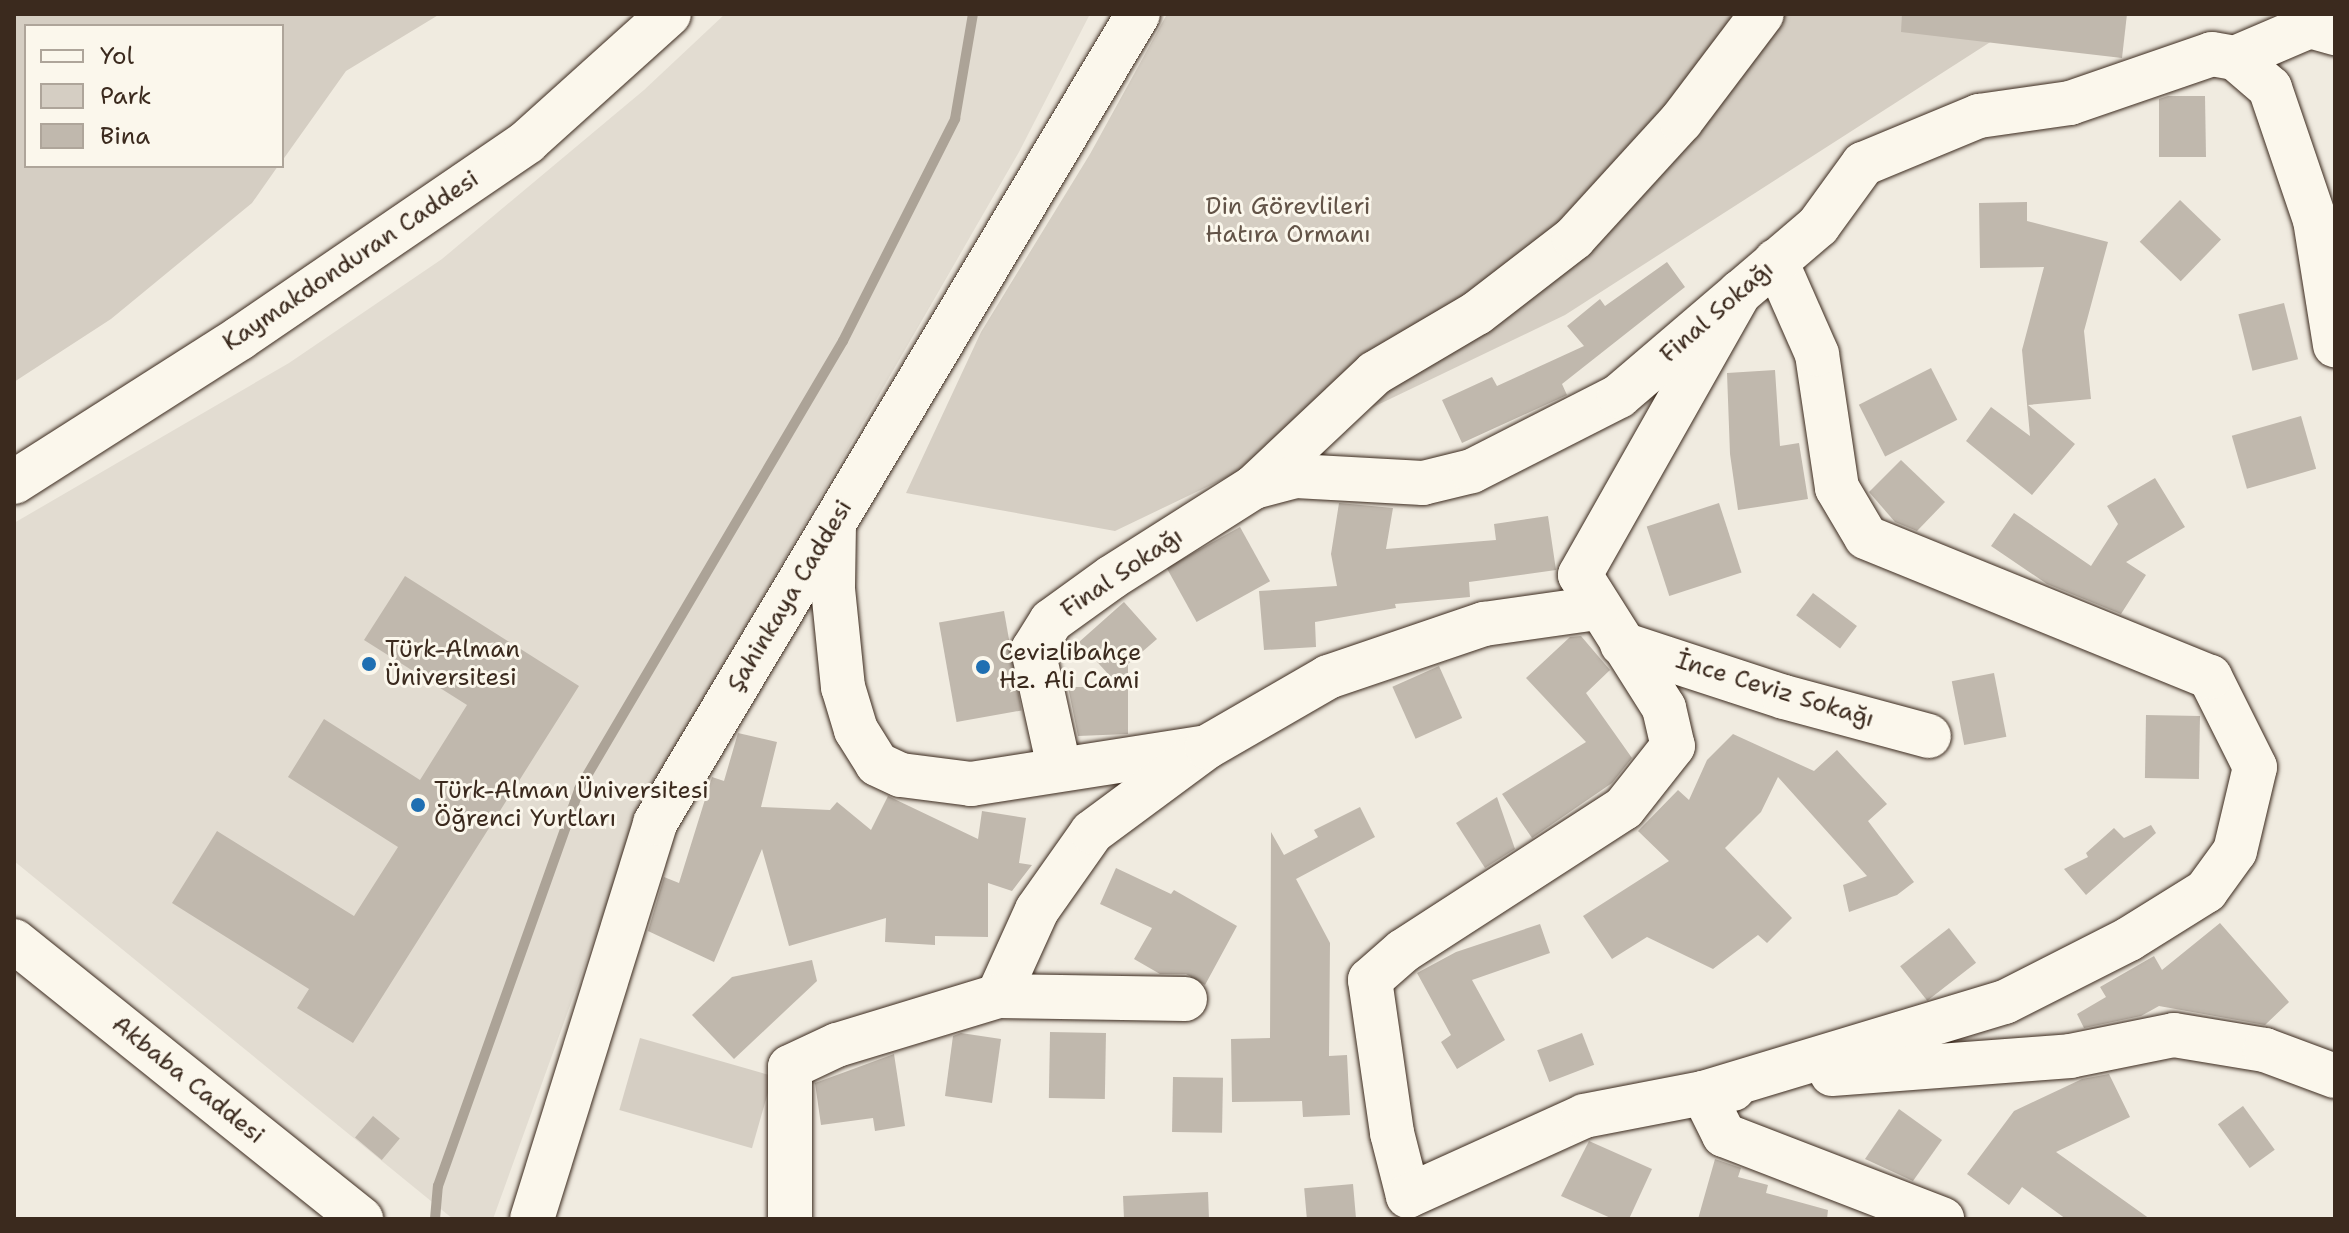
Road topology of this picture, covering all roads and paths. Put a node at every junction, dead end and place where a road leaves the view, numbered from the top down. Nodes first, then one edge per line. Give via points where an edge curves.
1 (669, 14) edge
2 (1138, 14) edge
3 (1762, 14) edge
4 (2335, 33) edge
5 (2235, 58) junction
6 (2325, 225) edge
7 (1776, 261) junction
8 (1740, 292) junction
9 (2335, 345) edge
10 (14, 482) edge
11 (1254, 487) junction
12 (834, 521) junction
13 (1597, 608) junction
14 (1622, 644) junction
15 (1929, 736) dead end
16 (1207, 747) junction
17 (1059, 767) junction
18 (15, 942) edge
19 (998, 996) junction
20 (1185, 999) dead end
21 (2335, 1076) edge
22 (1703, 1093) junction
23 (361, 1219) edge
24 (532, 1219) edge
25 (790, 1219) edge
26 (1942, 1219) edge

1 - 10 street, Kaymakdonduran Caddesi via 527,142 240,338
2 - 12 street, Şahinkaya Caddesi
3 - 11 street via 1681,121 1574,238 1477,313 1375,373
4 - 5 street via 2310,26
5 - 6 street via 2270,88
5 - 7 street, Final Sokağı via 2212,54 2070,103 1979,116 1863,164 1818,226
6 - 9 street
7 - 8 street, Final Sokağı
7 - 22 street via 1817,354 1837,488 1866,537 2210,677 2255,767 2228,861 2206,891 2129,939 2005,1002
8 - 11 street, Final Sokağı via 1619,396 1472,471 1423,483 1296,476
8 - 13 street via 1580,575
11 - 17 street, Final Sokağı via 1051,621 1033,650
12 - 17 street via 834,604 843,687 856,730 877,764 901,775 971,784
12 - 24 street, Şahinkaya Caddesi via 655,823
13 - 14 street
13 - 16 street via 1484,624 1328,677
14 - 15 street, İnce Ceviz Sokağı via 1784,697
14 - 22 street via 1664,708 1673,746 1624,808 1403,951 1370,980 1392,1133 1408,1196 1584,1116
16 - 17 street
16 - 19 street via 1092,832 1037,910
18 - 23 street, Akbaba Caddesi
19 - 20 street
19 - 25 street via 837,1045 790,1067
21 - 22 street via 2265,1050 2174,1035 2070,1056 1842,1073
22 - 26 street via 1724,1135

